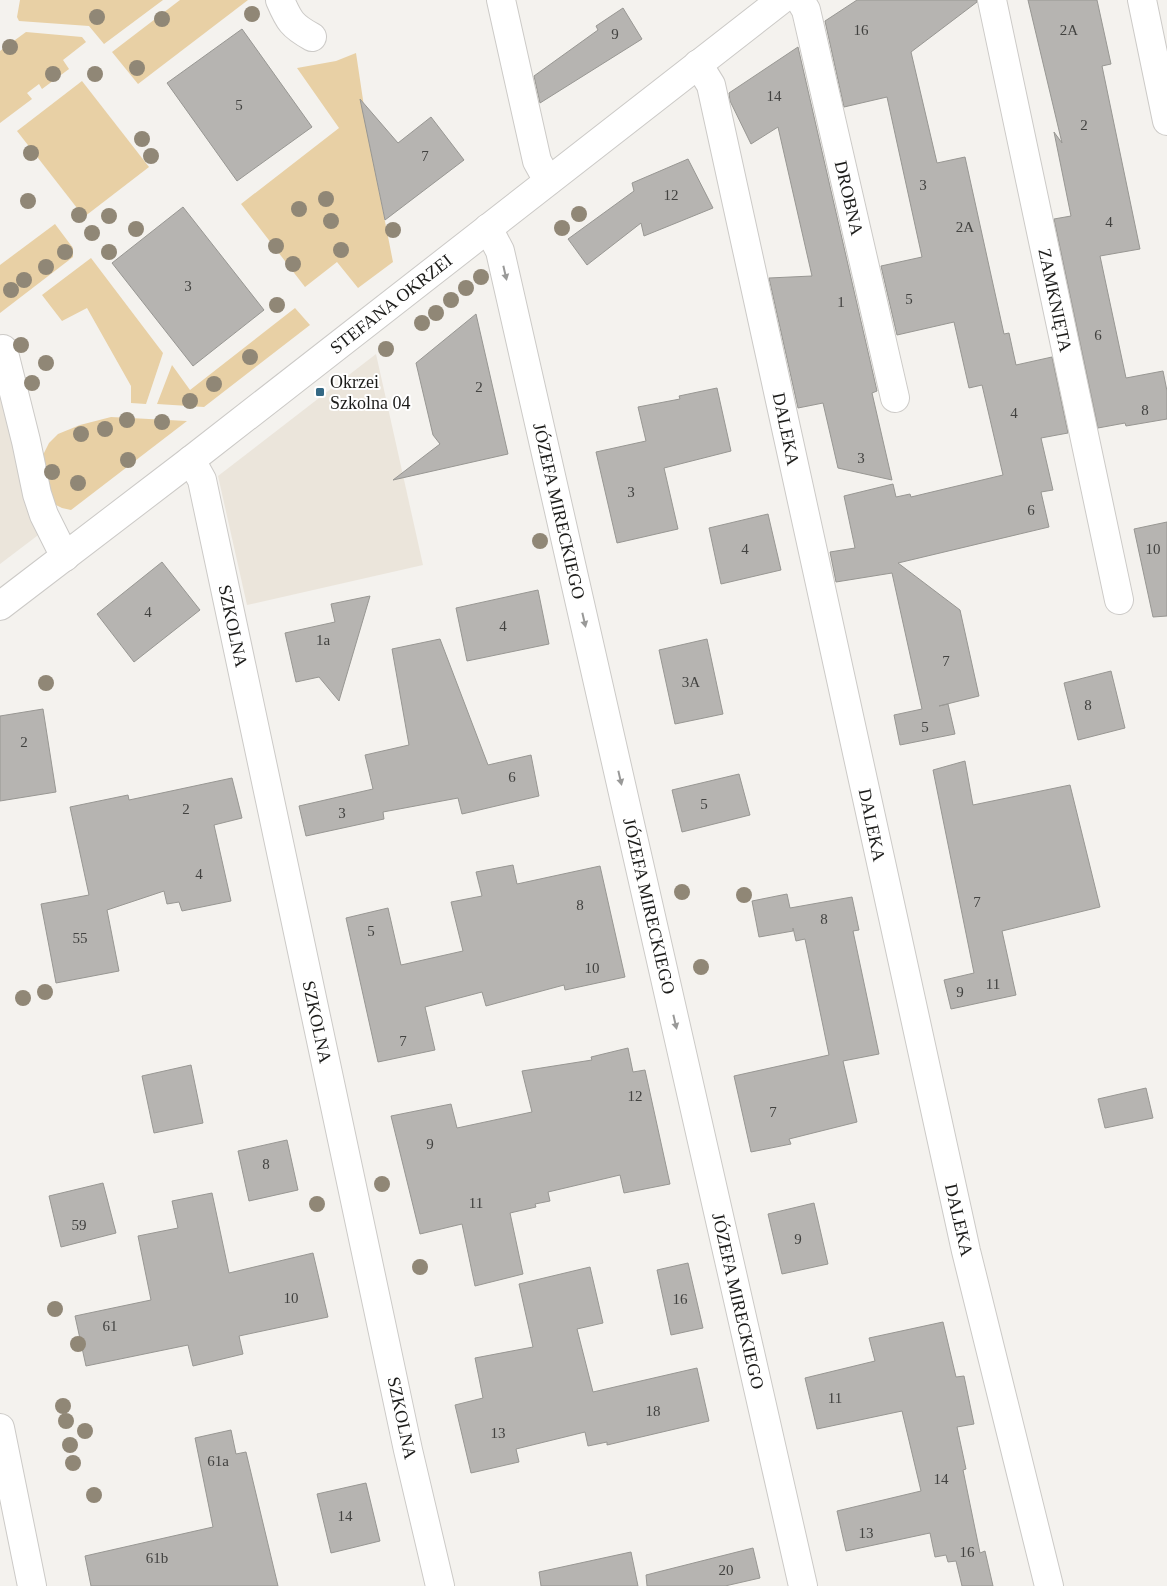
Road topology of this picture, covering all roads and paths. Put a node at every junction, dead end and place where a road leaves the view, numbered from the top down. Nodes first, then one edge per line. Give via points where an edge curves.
1 (280, 0) edge
2 (501, 0) edge
3 (781, 0) edge
4 (800, 0) edge
5 (992, 0) edge
6 (1142, 0) edge
7 (312, 37) dead end
8 (698, 64) junction
9 (1167, 121) edge
10 (548, 181) junction
11 (488, 228) junction
12 (3, 349) dead end
13 (895, 398) dead end
14 (191, 460) junction
15 (65, 557) junction
16 (1119, 600) dead end
17 (0, 606) edge
18 (0, 1428) edge
19 (32, 1586) edge
20 (440, 1586) edge
21 (802, 1586) edge
22 (1049, 1586) edge

1 - 7 street via 297,29
2 - 10 street via 536,161
3 - 8 street, STEFANA OKRZEI
4 - 13 street, DROBNA via 806,10
5 - 16 street, ZAMKNIĘTA
6 - 9 street
8 - 10 street, STEFANA OKRZEI
8 - 22 street, DALEKA via 711,85 966,1251
10 - 11 street, STEFANA OKRZEI
11 - 14 street, STEFANA OKRZEI
11 -> 21 street, JÓZEFA MIRECKIEGO via 502,259
12 - 15 street via 37,494
14 - 15 street, STEFANA OKRZEI
14 - 20 street, SZKOLNA via 202,480 406,1440
15 - 17 street, STEFANA OKRZEI
18 - 19 street

